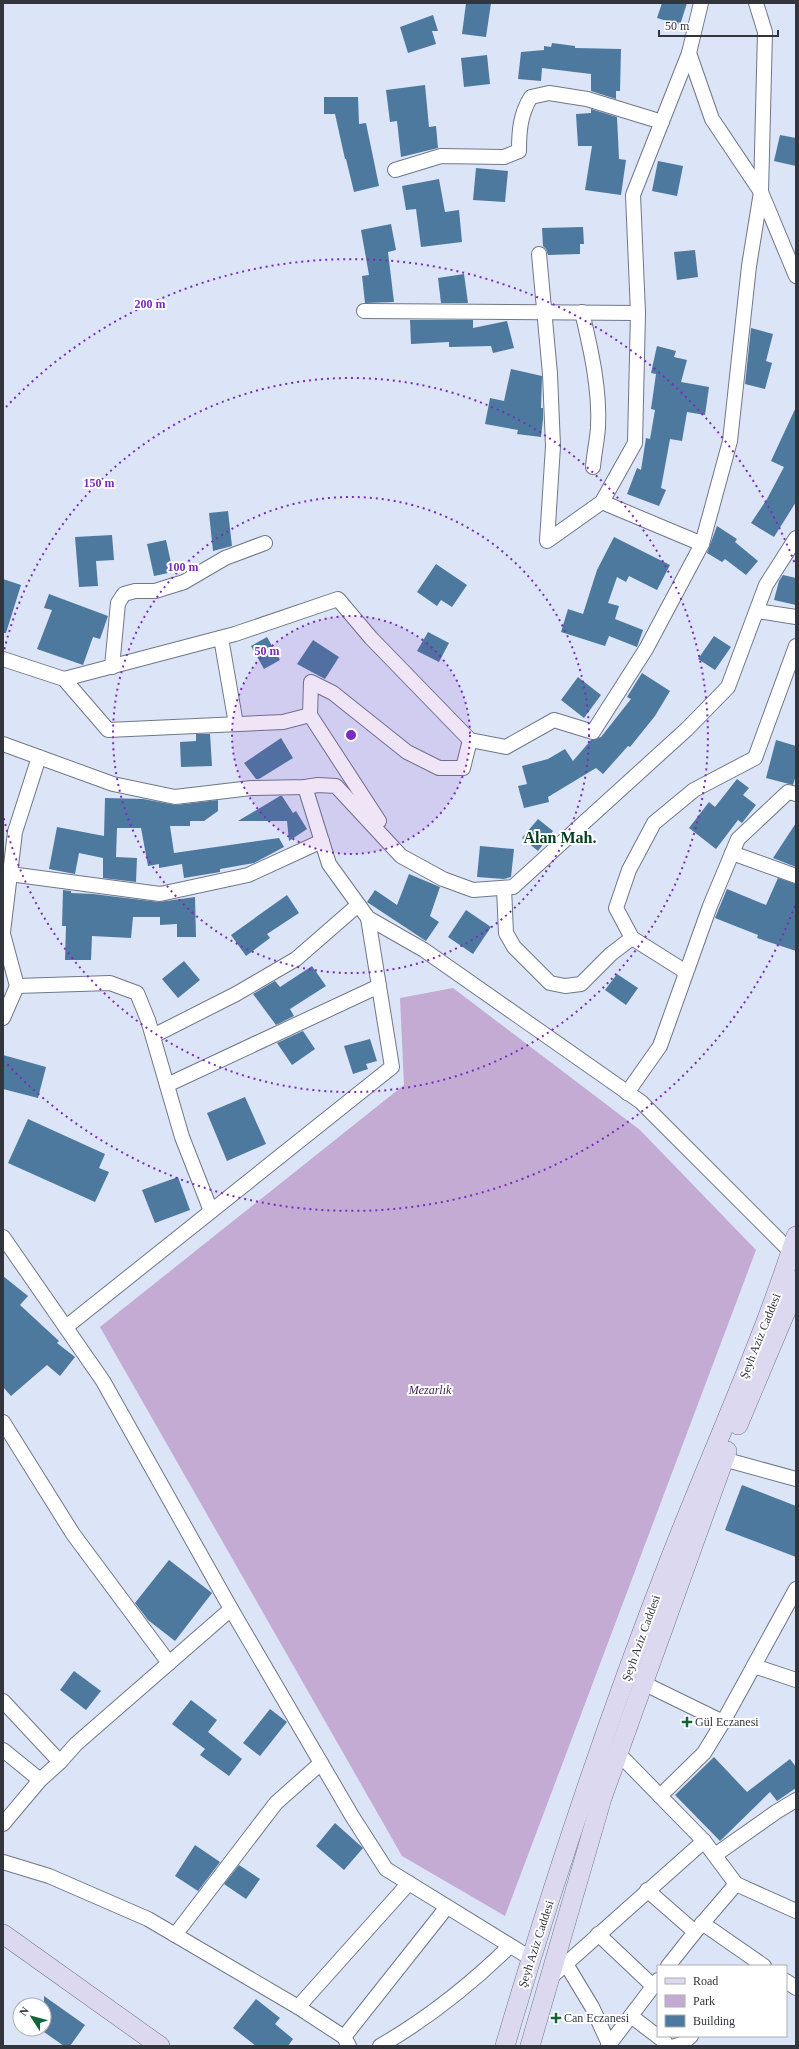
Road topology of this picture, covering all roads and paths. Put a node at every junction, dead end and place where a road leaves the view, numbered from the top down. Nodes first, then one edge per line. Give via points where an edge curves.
1 (701, 3) edge
2 (756, 3) edge
3 (689, 53) junction
4 (662, 122) junction
5 (395, 170) dead end
6 (761, 192) junction
7 (540, 254) dead end
8 (796, 276) edge
9 (364, 311) dead end
10 (544, 312) junction
11 (582, 312) junction
12 (638, 313) junction
13 (593, 467) dead end
14 (602, 502) junction
15 (796, 538) edge
16 (265, 543) dead end
17 (702, 544) junction
18 (757, 611) junction
19 (796, 617) edge
20 (221, 638) junction
21 (796, 646) edge
22 (3, 659) edge
23 (112, 667) junction
24 (64, 679) junction
25 (310, 715) junction
26 (236, 724) junction
27 (470, 740) junction
28 (3, 744) edge
29 (39, 757) junction
30 (305, 787) junction
31 (796, 794) edge
32 (322, 841) junction
33 (732, 854) junction
34 (401, 856) junction
35 (6, 873) edge
36 (796, 876) edge
37 (504, 888) junction
38 (358, 905) junction
39 (368, 918) junction
40 (3, 933) edge
41 (632, 938) junction
42 (686, 972) junction
43 (17, 986) junction
44 (379, 986) junction
45 (3, 1018) edge
46 (153, 1036) junction
47 (167, 1085) junction
48 (627, 1092) junction
49 (211, 1211) junction
50 (3, 1237) edge
51 (794, 1250) edge
52 (66, 1327) junction
53 (3, 1422) edge
54 (718, 1457) junction
55 (796, 1479) edge
56 (796, 1589) edge
57 (231, 1609) junction
58 (169, 1663) junction
59 (754, 1666) junction
60 (796, 1680) edge
61 (643, 1683) junction
62 (3, 1701) edge
63 (723, 1722) junction
64 (3, 1750) edge
65 (618, 1753) junction
66 (60, 1762) junction
67 (321, 1763) junction
68 (40, 1780) junction
69 (660, 1796) junction
70 (796, 1800) edge
71 (3, 1824) edge
72 (704, 1841) junction
73 (715, 1856) junction
74 (3, 1862) edge
75 (409, 1883) junction
76 (736, 1884) junction
77 (647, 1890) junction
78 (447, 1907) junction
79 (796, 1911) edge
80 (698, 1927) junction
81 (3, 1934) edge
82 (598, 1934) junction
83 (175, 1935) junction
84 (510, 1946) junction
85 (532, 1959) junction
86 (566, 1964) junction
87 (669, 1965) edge
88 (762, 1965) edge
89 (550, 1978) junction
90 (787, 1982) edge
91 (656, 1983) edge
92 (796, 1988) edge
93 (298, 2007) junction
94 (631, 2016) junction
95 (657, 2036) edge
96 (658, 2037) edge
97 (690, 2037) edge
98 (347, 2042) edge
99 (608, 2045) edge
100 (160, 2046) edge
101 (380, 2046) edge
102 (505, 2046) edge
103 (530, 2046) edge
104 (668, 2046) edge
105 (675, 2046) edge

1 - 3 street
2 - 6 street via 766,32
3 - 4 street
3 - 6 street via 712,119
4 - 5 street via 587,99 548,93 531,97 524,108 519,131 519,151 504,157 441,156
4 - 12 street via 633,195
6 - 8 street
6 - 17 street via 749,266 730,441
7 - 10 street
9 - 10 street
10 - 11 street
10 - 14 street via 553,446 547,542
11 - 12 street
11 - 13 street via 597,391 598,428
12 - 14 street via 636,443
14 - 17 street
15 - 18 street via 766,585
16 - 23 street via 225,558 184,582 156,591 124,594 118,603
17 - 27 street via 646,649 593,732 554,720 506,747
18 - 19 street
18 - 37 street via 728,687 686,729 513,887
20 - 23 street
20 - 26 street
20 - 27 street via 338,599 371,638
21 - 41 street via 755,758 694,790 654,823 629,870 616,908
22 - 24 street
23 - 24 street
24 - 26 street via 108,730
25 - 26 street via 283,722
25 - 27 street via 311,682 334,693 407,752 439,768 463,768
25 - 34 street
28 - 29 street
29 - 30 street via 113,784 175,797 252,788
29 - 35 street via 15,832
30 - 32 street
30 - 34 street via 336,786
31 - 33 street via 788,792 738,839
32 - 35 street via 248,875 160,894
32 - 38 street via 329,864
33 - 36 street
33 - 42 street
34 - 37 street via 443,879 473,890
35 - 40 street
37 - 41 street via 506,933 514,947 550,983 565,986 581,984 611,954
38 - 39 street
38 - 46 street via 296,959 236,994
39 - 44 street
39 - 48 street via 424,950
40 - 43 street
41 - 42 street
42 - 48 street via 660,1046
43 - 45 street
43 - 46 street via 110,983 137,993
44 - 47 street
44 - 49 street via 392,1066
46 - 47 street
47 - 49 street via 182,1138
48 - 51 street via 641,1102
49 - 52 street
50 - 52 street
51 - 54 main road, Şeyh Aziz Caddesi via 786,1311
52 - 57 street via 103,1381
53 - 58 street via 73,1534
54 - 55 street
54 - 61 main road, Şeyh Aziz Caddesi
54 - 85 main road, Şeyh Aziz Caddesi via 670,1560 587,1787
56 - 59 street
57 - 58 street
57 - 67 street
58 - 66 street via 76,1744
59 - 60 street
59 - 63 street
61 - 63 street
61 - 65 main road, Şeyh Aziz Caddesi
62 - 66 street
63 - 69 street via 704,1753
64 - 68 street
65 - 69 street
65 - 89 main road, Şeyh Aziz Caddesi via 602,1798
66 - 68 street
67 - 75 street via 386,1869
67 - 83 street via 276,1803
68 - 71 street
69 - 72 street
70 - 73 street
72 - 73 street
72 - 77 street
73 - 76 street
74 - 83 street via 49,1876 148,1919
75 - 78 street
75 - 93 street
76 - 79 street
76 - 80 street
77 - 80 street
77 - 82 street
78 - 84 street
78 - 98 street
80 - 87 street
80 - 88 street
81 - 100 main road
82 - 86 street
82 - 91 street
83 - 93 street
84 - 85 street
84 - 101 street via 480,1975 409,2029
85 - 102 main road, Şeyh Aziz Caddesi
86 - 89 street
86 - 99 street via 592,2007
89 - 103 main road, Şeyh Aziz Caddesi
90 - 92 street
91 - 94 street
93 - 98 street
94 - 95 street
94 - 99 street
96 - 104 street
97 - 105 street

